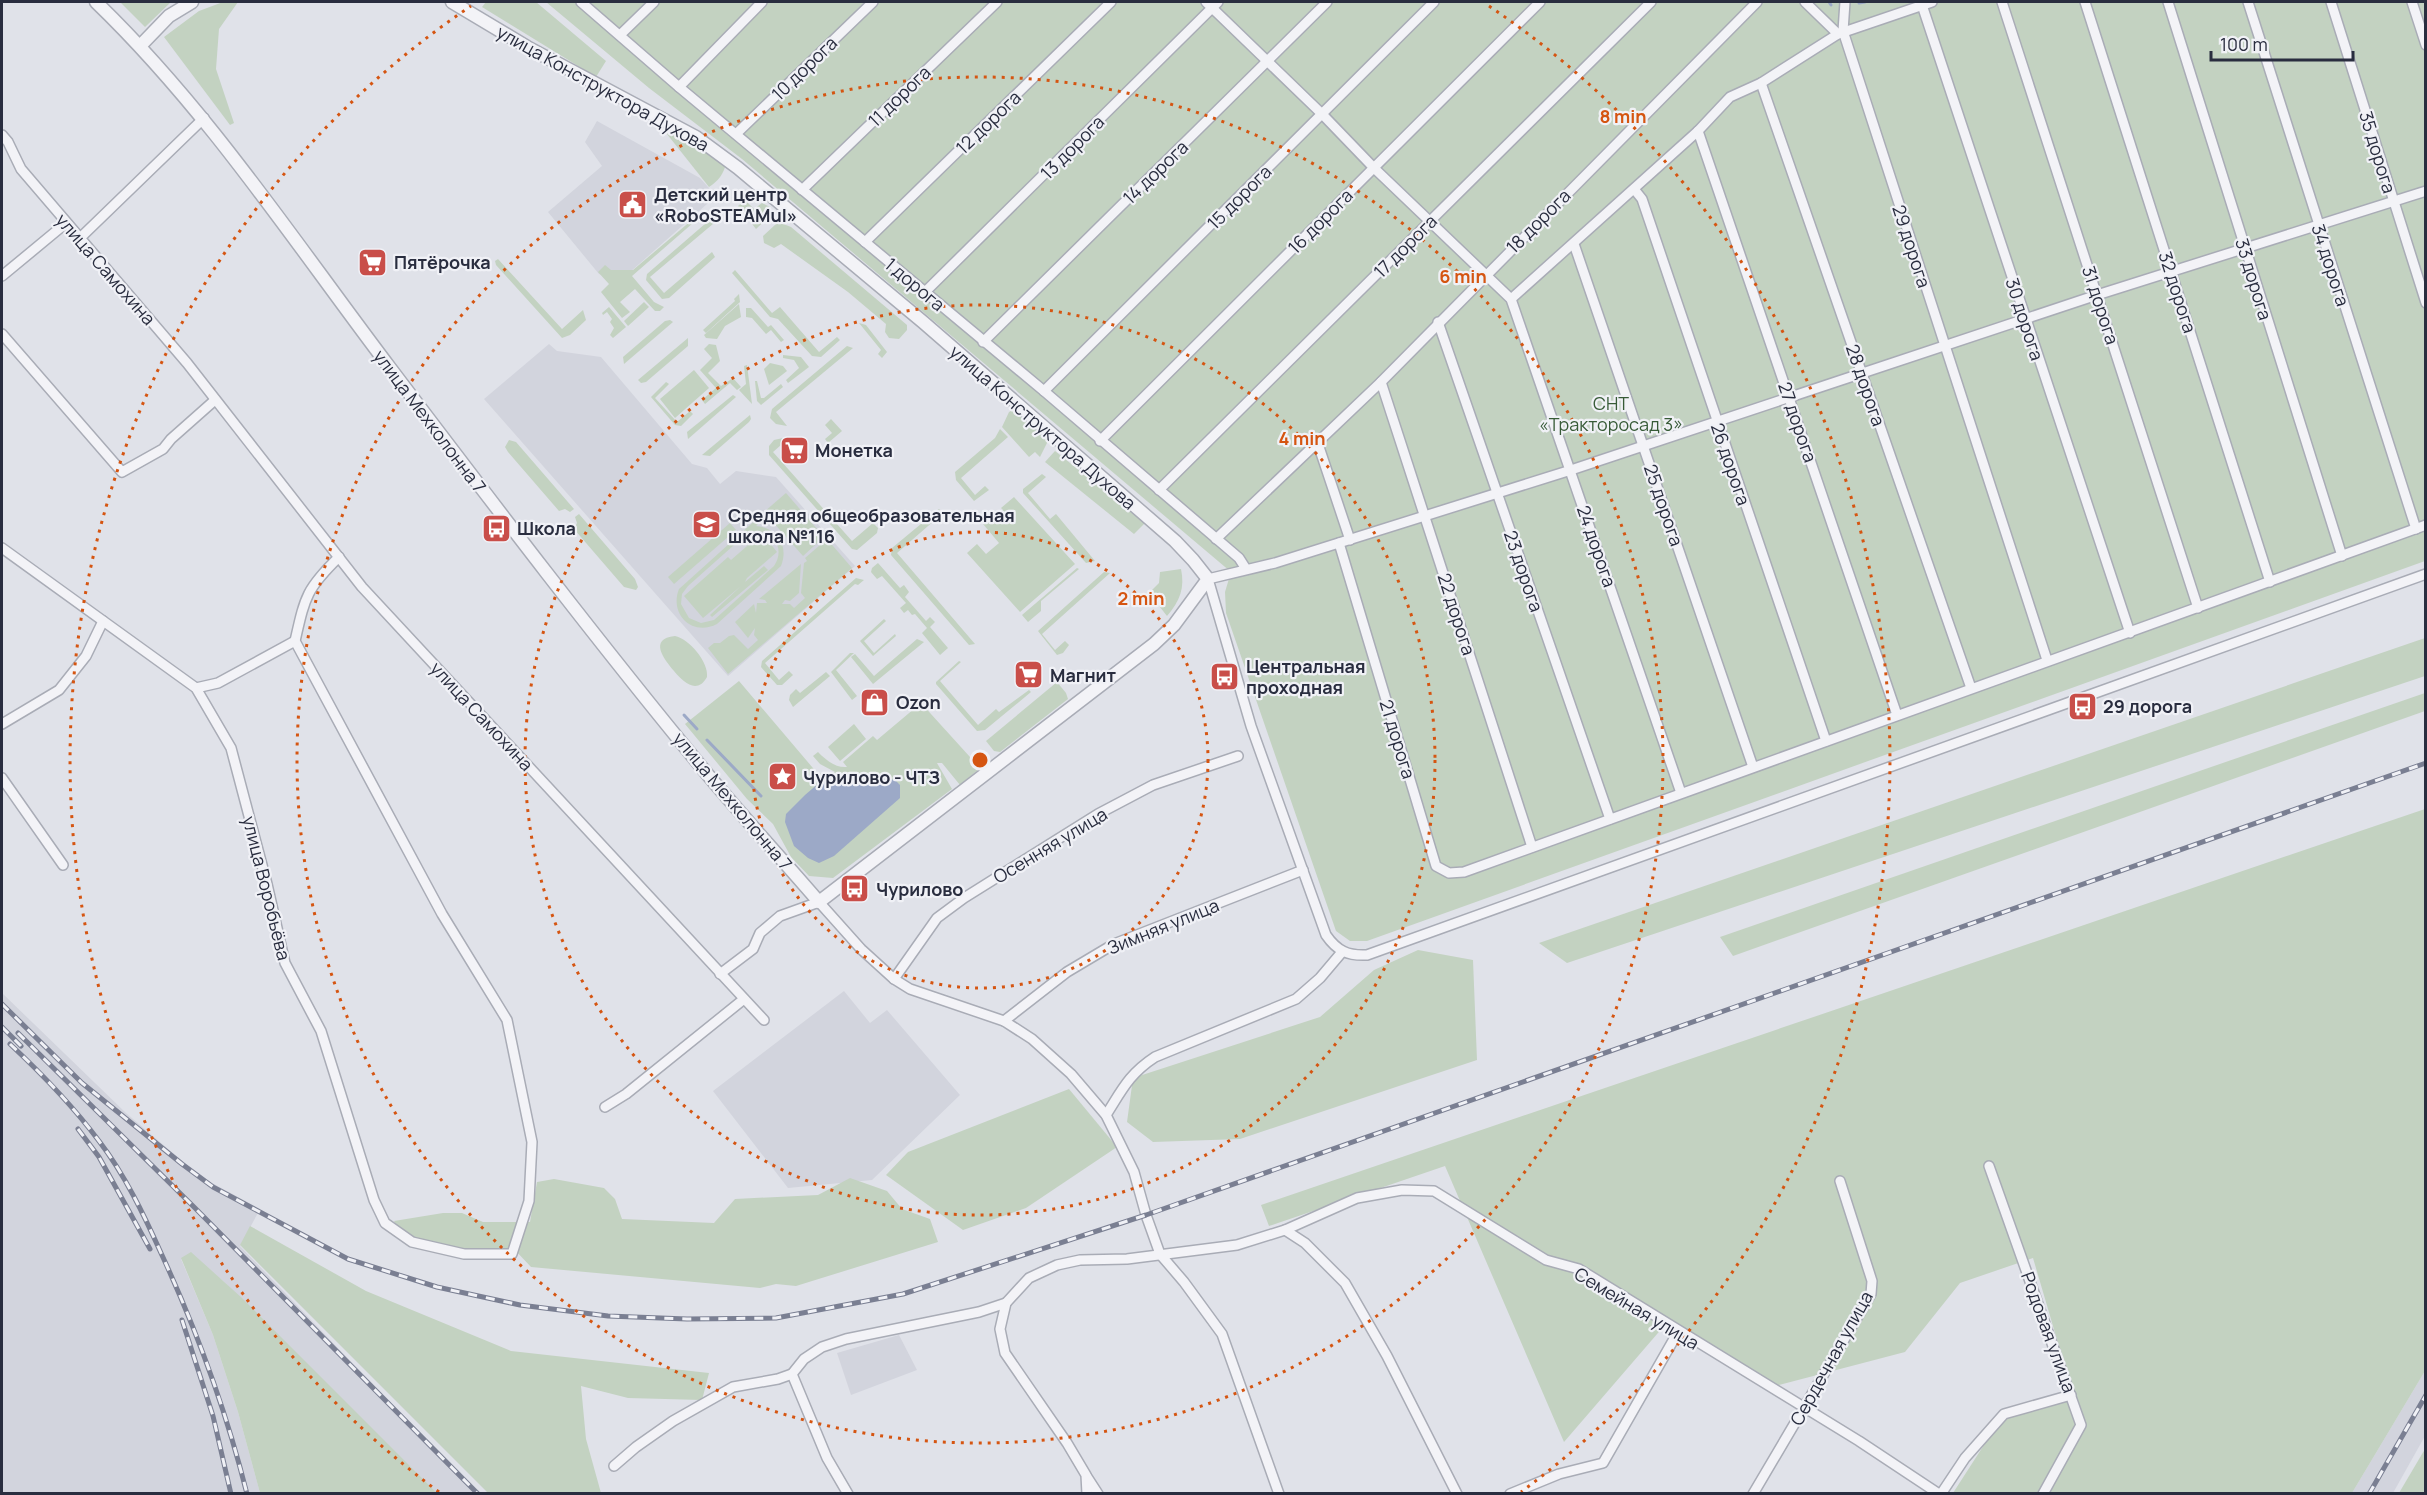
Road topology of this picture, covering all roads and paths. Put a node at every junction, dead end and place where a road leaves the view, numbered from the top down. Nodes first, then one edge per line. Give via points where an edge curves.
1 (96, 2) edge
2 (192, 2) edge
3 (452, 2) edge
4 (581, 2) edge
5 (654, 2) edge
6 (762, 2) edge
7 (873, 2) edge
8 (996, 2) edge
9 (1111, 2) edge
10 (1327, 2) edge
11 (1434, 2) edge
12 (1540, 2) edge
13 (1651, 2) edge
14 (1757, 2) edge
15 (1805, 2) edge
16 (1845, 2) edge
17 (2002, 2) edge
18 (2085, 2) edge
19 (2168, 2) edge
20 (2248, 2) edge
21 (2331, 2) edge
22 (2412, 2) edge
23 (1927, 3) edge
24 (1212, 4) edge
25 (1841, 33) junction
26 (620, 34) junction
27 (141, 45) junction
28 (2426, 45) edge
29 (1267, 63) junction
30 (1761, 83) junction
31 (679, 87) junction
32 (1322, 114) junction
33 (204, 118) junction
34 (1698, 131) junction
35 (736, 134) junction
36 (2, 135) edge
37 (1374, 168) junction
38 (1634, 189) junction
39 (802, 190) junction
40 (2426, 191) edge
41 (2393, 202) junction
42 (1430, 222) junction
43 (66, 223) junction
44 (2319, 226) junction
45 (80, 238) junction
46 (865, 242) junction
47 (1574, 244) junction
48 (2245, 250) junction
49 (2172, 272) junction
50 (1485, 274) junction
51 (2, 276) edge
52 (926, 292) junction
53 (2097, 295) junction
54 (1511, 299) junction
55 (2426, 303) edge
56 (2025, 319) junction
57 (1438, 322) junction
58 (2, 334) edge
59 (983, 342) junction
60 (1944, 346) junction
61 (1862, 373) junction
62 (1381, 382) junction
63 (1044, 391) junction
64 (1790, 396) junction
65 (215, 400) junction
66 (1717, 420) junction
67 (1100, 441) junction
68 (1317, 441) junction
69 (1644, 445) junction
70 (1571, 471) junction
71 (1159, 490) junction
72 (1498, 494) junction
73 (1425, 516) junction
74 (2421, 527) edge
75 (1216, 539) junction
76 (1350, 540) junction
77 (1339, 543) junction
78 (2, 548) edge
79 (2342, 556) junction
80 (339, 557) junction
81 (1246, 569) junction
82 (2426, 574) edge
83 (1208, 579) junction
84 (2270, 582) junction
85 (2198, 608) junction
86 (103, 621) junction
87 (2130, 633) junction
88 (295, 640) junction
89 (2047, 660) junction
90 (196, 688) junction
91 (1971, 688) junction
92 (1897, 715) junction
93 (2, 724) edge
94 (1826, 741) junction
95 (1238, 756) dead end
96 (1753, 767) junction
97 (2, 778) edge
98 (1681, 793) junction
99 (1610, 819) junction
100 (1532, 847) junction
101 (63, 865) dead end
102 (1303, 870) junction
103 (819, 902) junction
104 (1342, 952) junction
105 (720, 974) junction
106 (894, 979) junction
107 (744, 999) junction
108 (764, 1020) dead end
109 (1004, 1021) junction
110 (605, 1107) dead end
111 (1106, 1115) junction
112 (1989, 1166) dead end
113 (1839, 1181) dead end
114 (1285, 1230) junction
115 (1160, 1254) junction
116 (1006, 1303) junction
117 (1678, 1332) junction
118 (792, 1374) junction
119 (2071, 1395) junction
120 (1804, 1408) junction
121 (614, 1466) dead end
122 (1086, 1476) junction
123 (848, 1494) edge
124 (1087, 1494) edge
125 (1098, 1494) edge
126 (1279, 1494) edge
127 (1457, 1494) edge
128 (1510, 1494) edge
129 (1753, 1494) edge
130 (1940, 1494) edge
131 (2043, 1494) edge

1 - 27 street
2 - 27 street via 169,16
3 - 83 street, улица Конструктора Духова via 527,47 696,137 738,168 1175,541
4 - 26 street, 1 дорога
5 - 26 street
6 - 31 street
7 - 35 street, 10 дорога
8 - 39 street, 11 дорога
9 - 46 street, 12 дорога
10 - 29 street, 14 дорога
11 - 32 street, 15 дорога
12 - 37 street, 16 дорога
13 - 42 street, 17 дорога
14 - 50 street, 18 дорога
15 - 25 street
16 - 25 street, 29 дорога
17 - 53 street, 31 дорога
18 - 49 street, 32 дорога
19 - 48 street, 33 дорога
20 - 44 street, 34 дорога
21 - 41 street, 35 дорога
22 - 28 street
23 - 25 street
23 - 56 street, 30 дорога
24 - 29 street
24 - 52 street, 13 дорога
25 - 30 street
25 - 60 street, 29 дорога
26 - 31 street, 1 дорога
27 - 33 street, улица Мехколонна 7
29 - 32 street
29 - 59 street, 14 дорога
30 - 34 street via 1730,98
30 - 61 street, 28 дорога
31 - 35 street, 1 дорога
32 - 37 street
32 - 63 street, 15 дорога
33 - 45 street
33 - 103 street, улица Мехколонна 7 via 515,534 707,773
34 - 38 street
34 - 64 street, 27 дорога
35 - 39 street, 1 дорога
36 - 43 street, улица Самохина via 21,169
37 - 42 street
37 - 67 street, 16 дорога
38 - 47 street
38 - 66 street, 26 дорога via 1642,199
39 - 46 street, 1 дорога
40 - 41 street
41 - 44 street
41 - 55 street, 35 дорога
42 - 50 street
42 - 71 street, 17 дорога
43 - 45 street, улица Самохина
43 - 51 street
44 - 48 street
44 - 74 street, 34 дорога
45 - 65 street, улица Самохина
46 - 52 street, 1 дорога
47 - 54 street
47 - 69 street, 25 дорога
48 - 49 street
48 - 79 street, 33 дорога
49 - 53 street
49 - 84 street, 32 дорога
50 - 54 street
50 - 57 street, 18 дорога
52 - 59 street, 1 дорога
53 - 56 street
53 - 85 street, 31 дорога
54 - 70 street, 24 дорога
56 - 60 street
56 - 87 street, 30 дорога
57 - 62 street, 18 дорога
57 - 72 street, 23 дорога
58 - 65 street via 122,472 163,449
59 - 63 street, 1 дорога
60 - 61 street
60 - 89 street, 29 дорога
61 - 64 street
61 - 91 street, 28 дорога
62 - 68 street, 18 дорога
62 - 73 street, 22 дорога
63 - 67 street, 1 дорога
64 - 66 street
64 - 92 street, 27 дорога
65 - 80 street, улица Самохина
66 - 69 street
66 - 94 street, 26 дорога
67 - 71 street, 1 дорога
68 - 75 street, 18 дорога
68 - 76 street
69 - 70 street
69 - 96 street, 25 дорога
70 - 72 street
70 - 98 street, 24 дорога
71 - 75 street, 1 дорога
72 - 73 street
72 - 99 street, 23 дорога
73 - 76 street
73 - 100 street, 22 дорога
74 - 79 street
75 - 81 street, 1 дорога
76 - 77 street
77 - 81 street
77 - 100 street, 21 дорога via 1436,866 1449,873 1464,872
78 - 86 street, улица Воробьёва
79 - 84 street
80 - 88 street via 316,580 304,601
80 - 105 street, улица Самохина via 362,587
81 - 83 street
82 - 104 street via 1367,955
83 - 102 street via 1251,726
83 - 103 street via 1174,625 1154,644
84 - 85 street
85 - 87 street
86 - 90 street, улица Воробьёва
86 - 93 street via 86,656 59,690
87 - 89 street
88 - 90 street via 218,683
88 - 90 street, улица Воробьёва via 442,914 507,1020 532,1142 529,1201 512,1254 464,1254 412,1242 385,1222 374,1200 321,1031 285,963 231,748
89 - 91 street
91 - 92 street
92 - 94 street
94 - 96 street
95 - 106 street, Осенняя улица via 1153,785 1098,814 964,898 937,918
96 - 98 street
97 - 101 street
98 - 99 street
99 - 100 street
102 - 104 street via 1326,935
102 - 109 street, Зимняя улица via 1114,944 1067,972
103 - 105 street via 780,916 760,933 753,949
103 - 106 street via 861,950
104 - 111 street via 1296,999 1140,1066 1124,1083
105 - 107 street, улица Самохина
106 - 109 street via 910,989
107 - 108 street, улица Самохина
107 - 110 street
109 - 111 street via 1032,1039 1071,1074
111 - 115 street via 1134,1172
112 - 119 street, Родовая улица
113 - 120 street, Сердечная улица via 1872,1281 1871,1294
114 - 115 street, Семейная улица via 1237,1245
114 - 117 street, Семейная улица via 1357,1198 1402,1190 1434,1191 1546,1260 1578,1269
114 - 127 street via 1305,1243 1345,1283
115 - 116 street, Семейная улица via 1057,1265 1029,1278
115 - 126 street via 1222,1334
116 - 118 street via 846,1339 822,1347 804,1359
116 - 122 street via 1000,1329 1005,1353
117 - 120 street, Семейная улица
117 - 128 street via 1603,1463 1559,1474
118 - 121 street via 733,1387 673,1421
118 - 123 street via 827,1458
119 - 130 street, Семейная улица via 2004,1414
119 - 131 street, Родовая улица via 2082,1425
120 - 129 street, Сердечная улица
120 - 130 street, Семейная улица
122 - 124 street
122 - 125 street

